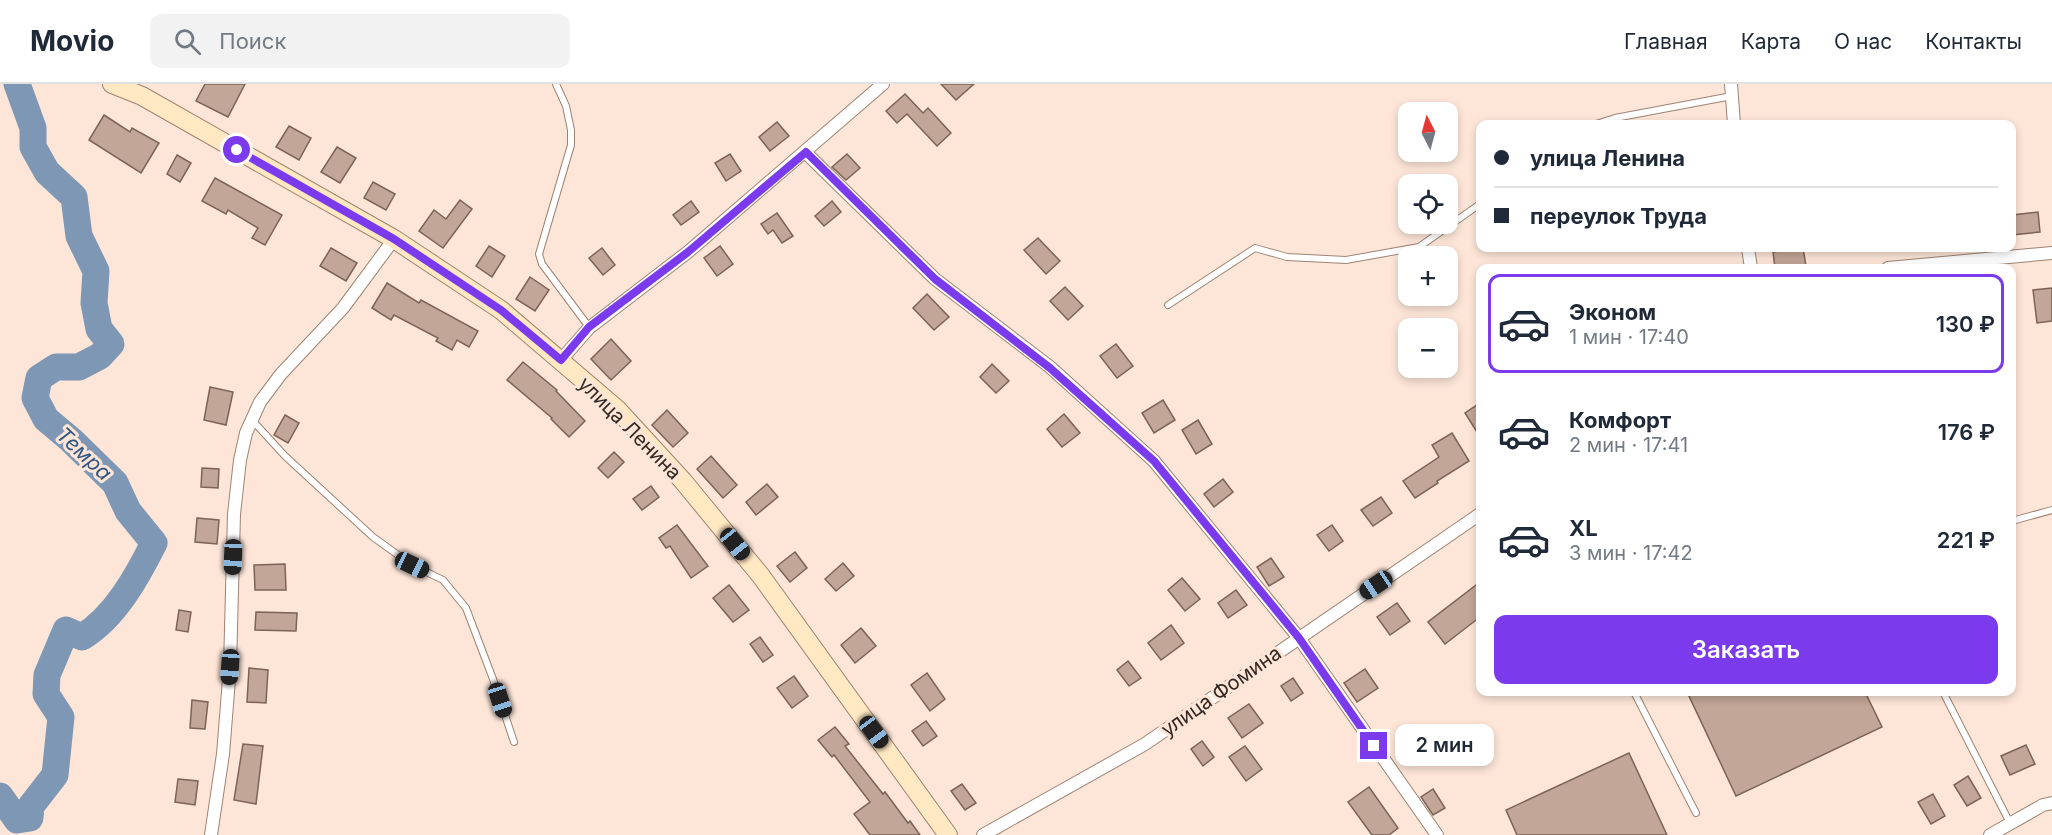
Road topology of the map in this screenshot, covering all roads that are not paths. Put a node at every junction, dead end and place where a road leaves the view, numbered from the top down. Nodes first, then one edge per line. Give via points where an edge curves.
1 (112, 84) edge
2 (556, 84) edge
3 (883, 84) edge
4 (1731, 90) edge
5 (1609, 120) edge
6 (1734, 120) edge
7 (806, 152) junction
8 (1476, 207) edge
9 (394, 239) junction
10 (2052, 253) edge
11 (1931, 264) edge
12 (1168, 305) dead end
13 (589, 327) junction
14 (561, 360) junction
15 (251, 420) junction
16 (2052, 510) edge
17 (1476, 517) edge
18 (2016, 520) edge
19 (1299, 638) junction
20 (1636, 696) edge
21 (1945, 696) edge
22 (514, 742) dead end
23 (2052, 803) edge
24 (1696, 813) dead end
25 (2010, 824) junction
26 (945, 834) edge
27 (212, 835) edge
28 (983, 835) edge
29 (1437, 835) edge
30 (1990, 835) edge

1 - 9 street, улица Ленина via 142,96
2 - 13 lane via 567,106 571,145 540,254 542,264
3 - 7 street
4 - 5 lane
4 - 6 street
7 - 13 street via 688,252
7 - 19 street via 935,279 1050,368 1154,461
8 - 12 lane via 1419,247 1346,260 1287,257 1255,248
9 - 14 street, улица Ленина via 501,310
9 - 15 street via 343,308 281,374
10 - 11 street
13 - 14 street
14 - 26 street, улица Ленина via 625,417 760,576
15 - 22 lane via 373,537 412,565 443,580 466,608
15 - 27 street via 240,460 235,504 229,678
16 - 18 lane
17 - 19 street, улица Фомина
19 - 28 street, улица Фомина via 1146,744
19 - 29 street
20 - 24 lane
21 - 25 lane
23 - 25 street
25 - 30 street

